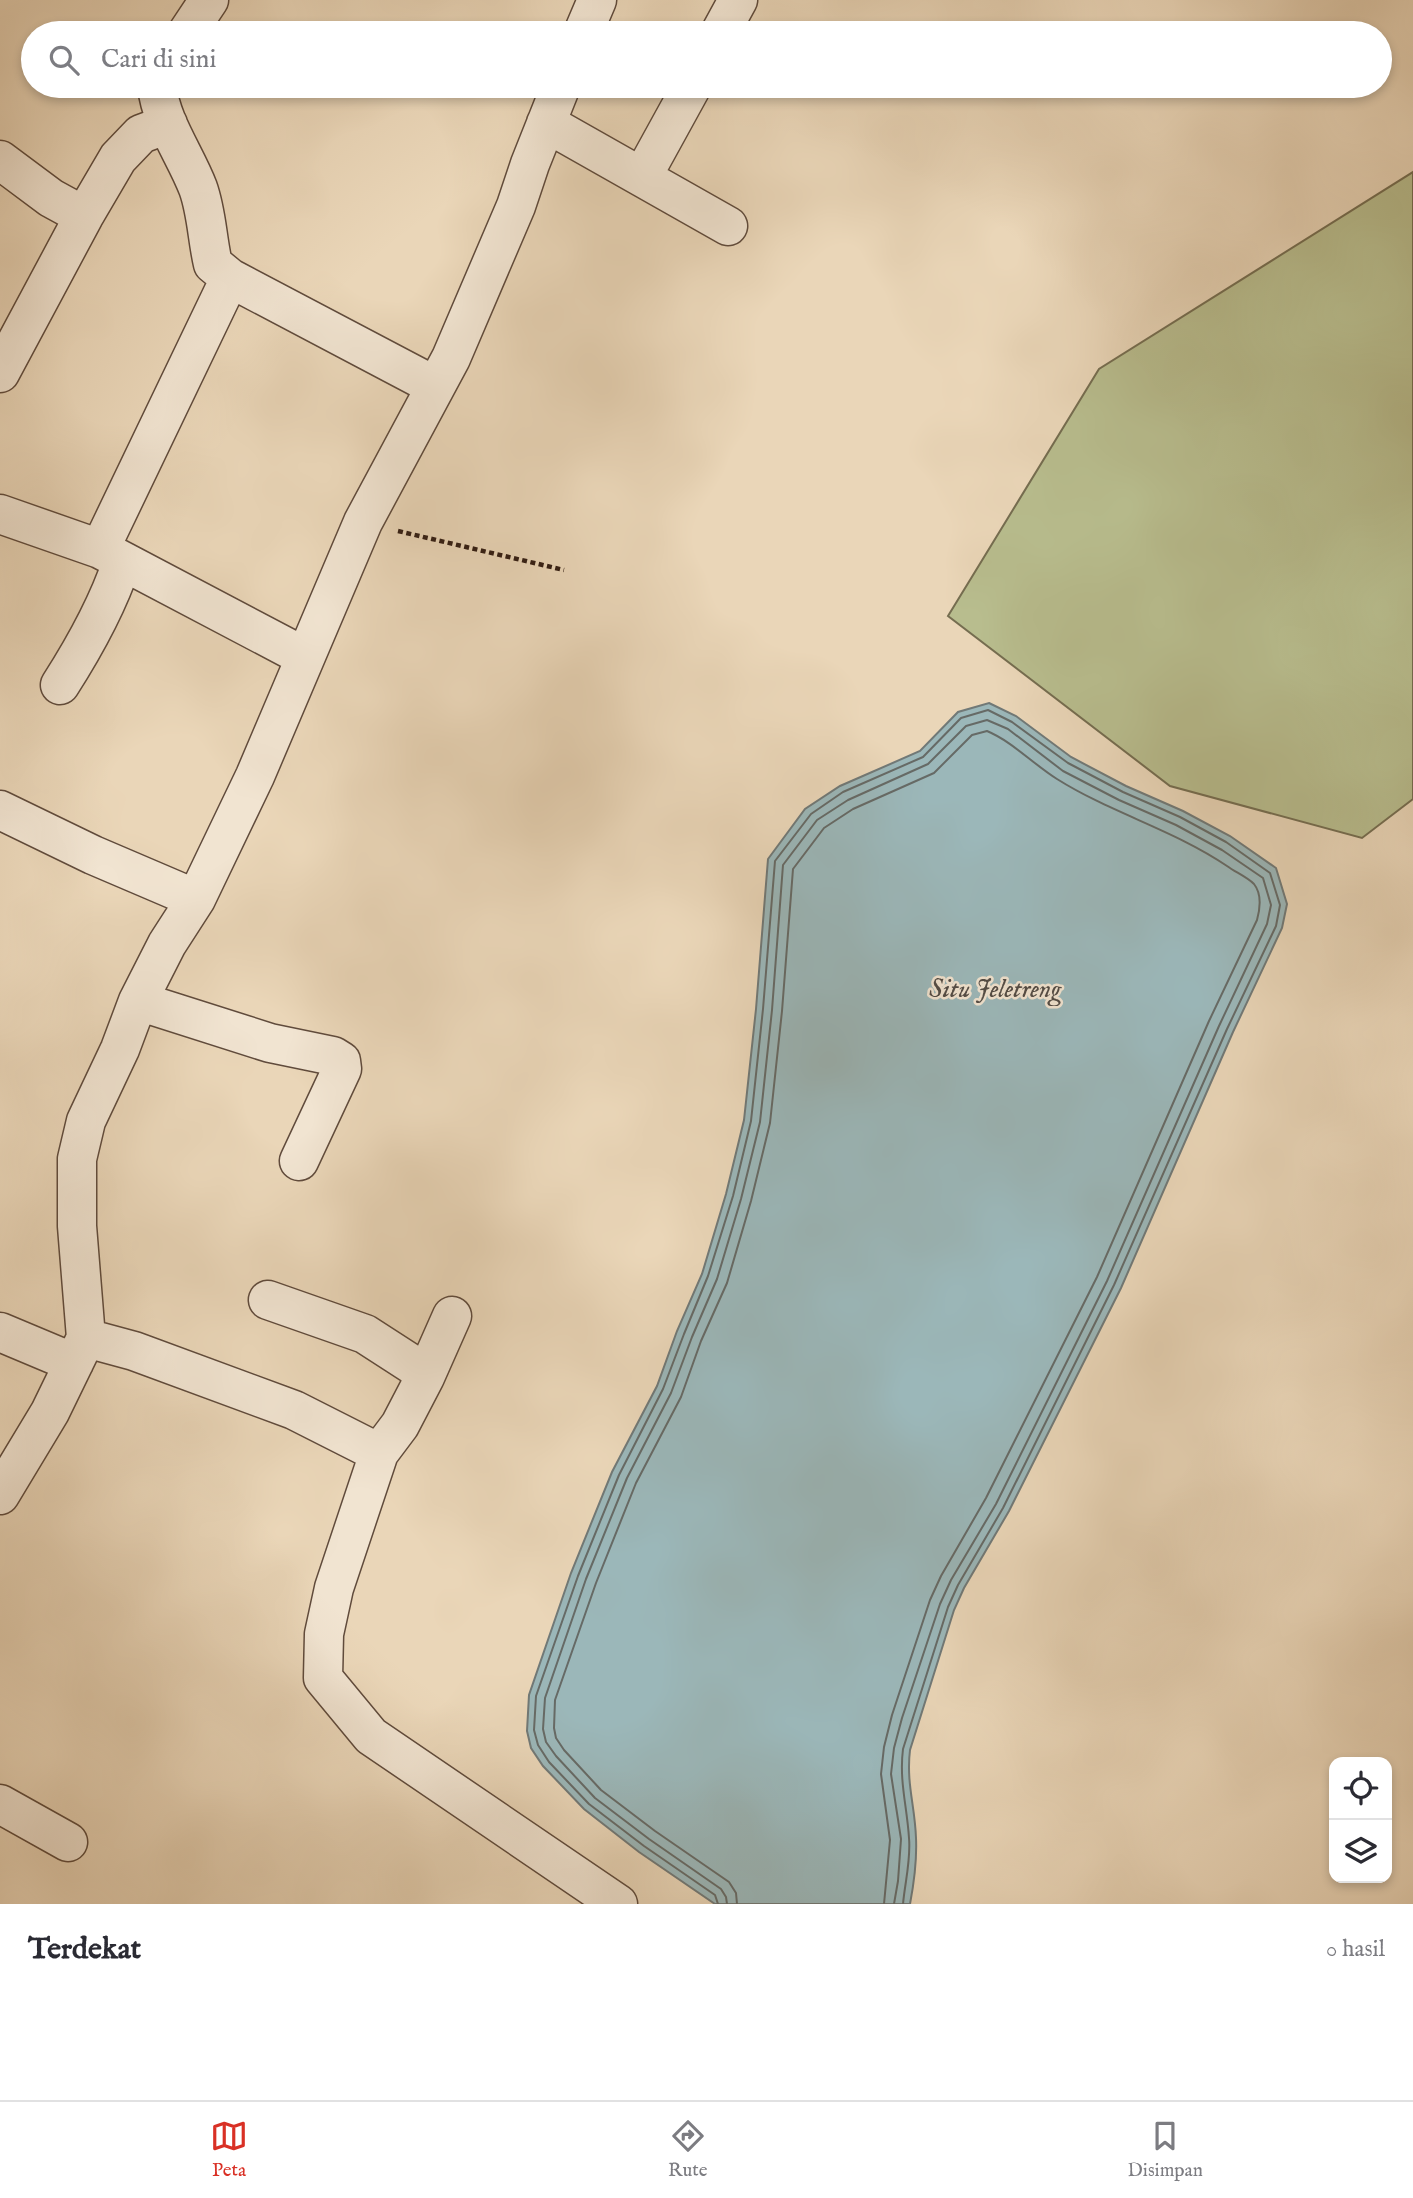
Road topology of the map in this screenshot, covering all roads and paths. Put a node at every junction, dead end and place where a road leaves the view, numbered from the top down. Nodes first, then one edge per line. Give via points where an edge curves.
1 (209, 0) edge
2 (597, 0) edge
3 (738, 0) edge
4 (195, 21) edge
5 (588, 21) edge
6 (727, 21) edge
7 (159, 98) edge
8 (556, 98) edge
9 (685, 98) edge
10 (546, 123) junction
11 (167, 124) junction
12 (0, 160) edge
13 (642, 177) junction
14 (84, 216) junction
15 (728, 226) dead end
16 (230, 278) junction
17 (0, 373) edge
18 (435, 386) junction
19 (0, 514) edge
20 (363, 523) junction
21 (111, 556) junction
22 (564, 570) dead end
23 (304, 657) junction
24 (60, 685) dead end
25 (0, 810) edge
26 (196, 899) junction
27 (138, 1002) junction
28 (299, 1161) dead end
29 (268, 1300) dead end
30 (452, 1315) dead end
31 (0, 1332) edge
32 (80, 1351) junction
33 (425, 1377) junction
34 (379, 1453) junction
35 (0, 1495) edge
36 (0, 1804) edge
37 (68, 1842) dead end
38 (618, 1904) edge

1 - 4 street
2 - 5 street
3 - 6 street
7 - 11 street
8 - 10 street
9 - 13 street
10 - 13 street
10 - 18 street via 511,218
11 - 14 street via 141,134 118,159
11 - 16 street via 198,189 213,264
12 - 14 street
13 - 15 street
14 - 17 street
16 - 18 street
16 - 21 street
18 - 20 street
19 - 21 street
20 - 22 path
20 - 23 street
21 - 23 street
21 - 24 street via 102,612
23 - 26 street via 256,776
25 - 26 street
26 - 27 street
27 - 28 street via 341,1061 342,1069
27 - 32 street via 86,1121 77,1159
29 - 33 street via 365,1334
30 - 33 street
31 - 32 street
32 - 34 street via 134,1350 293,1410
32 - 35 street
33 - 34 street
34 - 38 street via 334,1588 324,1634 323,1678 371,1735
36 - 37 street

